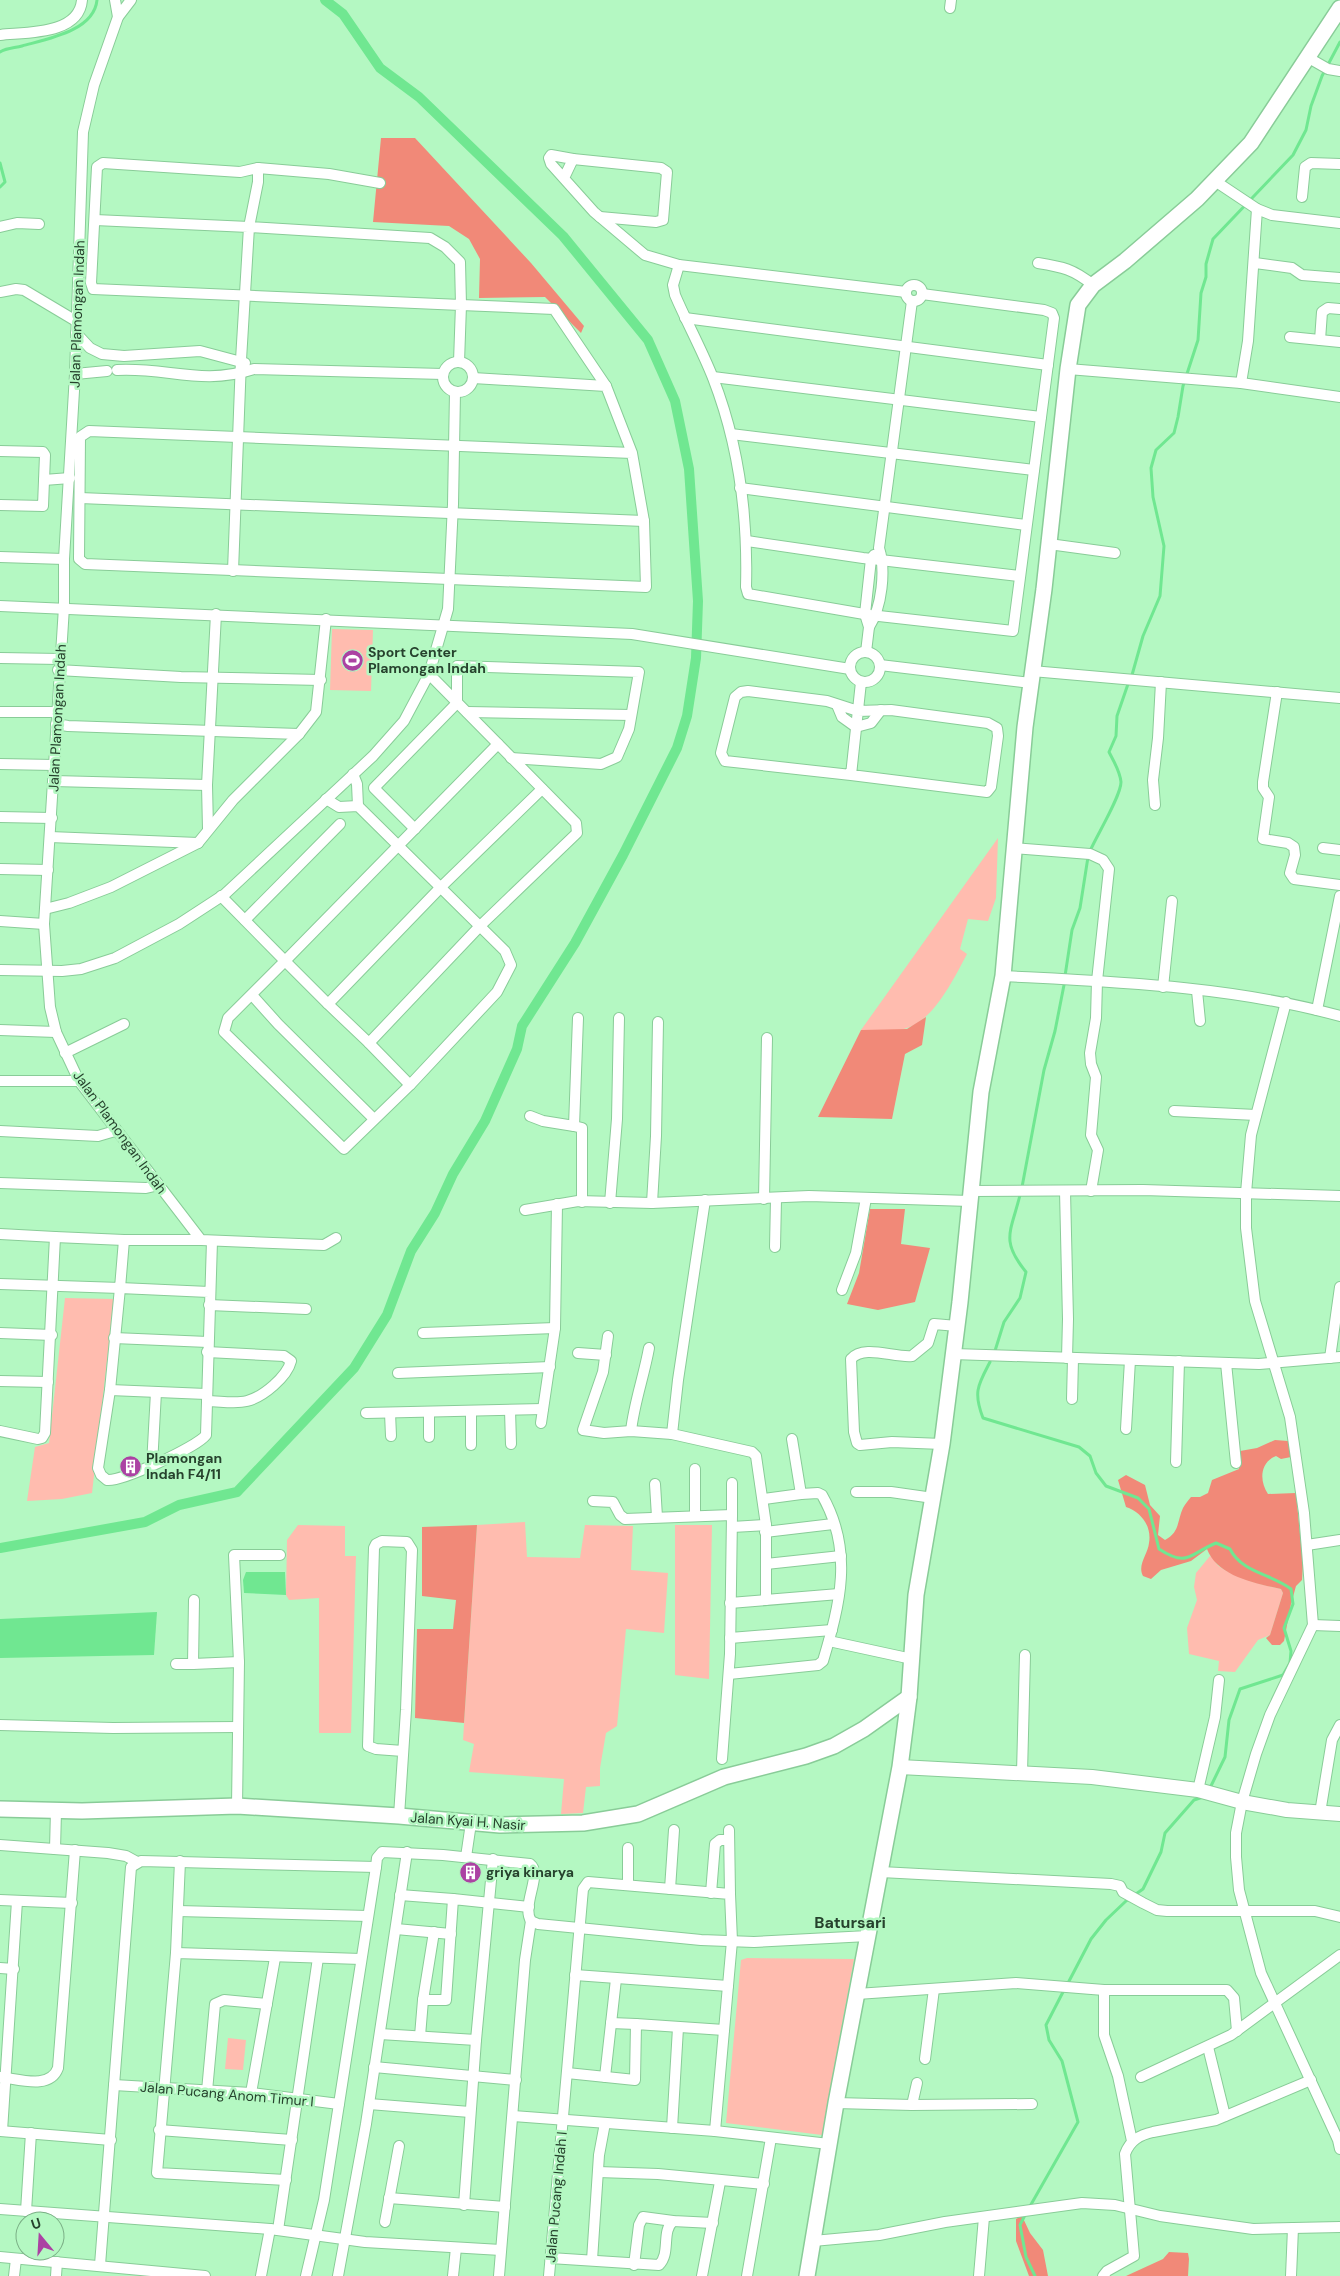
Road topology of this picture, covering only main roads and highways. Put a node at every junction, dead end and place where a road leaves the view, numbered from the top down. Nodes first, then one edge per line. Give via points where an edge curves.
1 (1340, 8) edge
2 (909, 1697) junction
3 (0, 1808) edge
4 (807, 2276) edge

1 - 2 main road via 1311,60 1264,127 1215,181 1093,285 1078,306 1032,677 1003,976 982,1092 942,1444 916,1594
2 - 3 main road, Jalan Kyai H. Nasir via 834,1746 724,1777 638,1814 583,1823 500,1825 470,1831 398,1816 237,1806 56,1811
2 - 4 main road via 900,1767 836,2103

